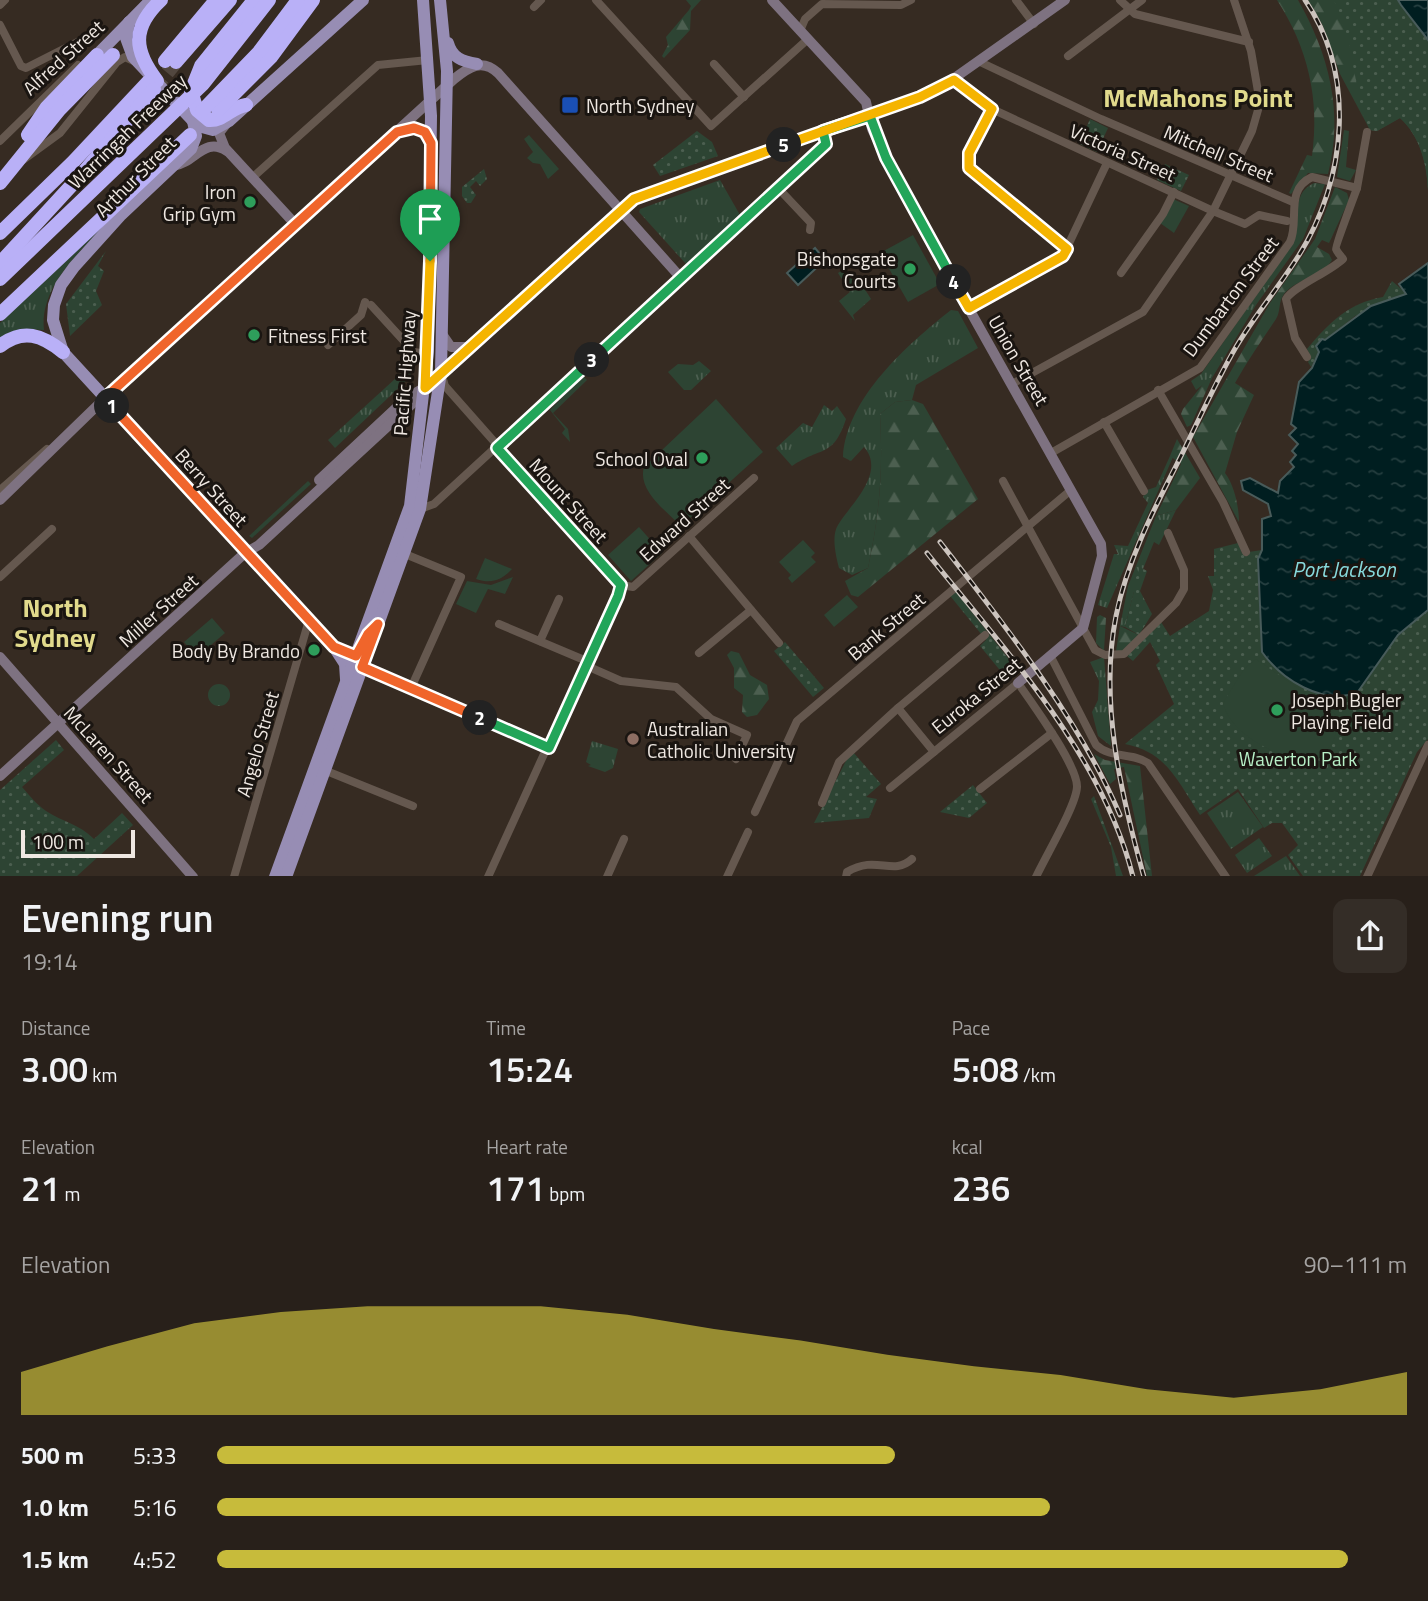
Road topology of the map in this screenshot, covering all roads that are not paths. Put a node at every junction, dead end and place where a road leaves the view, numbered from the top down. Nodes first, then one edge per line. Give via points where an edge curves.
1 (5, 0) edge
2 (150, 0) edge
3 (161, 0) edge
4 (174, 0) edge
5 (216, 0) edge
6 (230, 0) edge
7 (254, 0) edge
8 (269, 0) edge
9 (275, 0) edge
10 (298, 0) edge
11 (313, 0) edge
12 (360, 0) edge
13 (423, 0) edge
14 (434, 0) edge
15 (440, 0) edge
16 (541, 0) edge
17 (596, 0) edge
18 (772, 0) edge
19 (911, 0) edge
20 (1016, 0) edge
21 (1065, 0) edge
22 (1119, 0) edge
23 (1142, 0) edge
24 (1234, 0) edge
25 (0, 5) edge
26 (534, 7) dead end
27 (1128, 10) junction
28 (151, 21) dead end
29 (130, 22) junction
30 (1034, 23) junction
31 (0, 25) edge
32 (101, 30) dead end
33 (444, 33) junction
34 (804, 35) junction
35 (1249, 42) junction
36 (97, 55) junction
37 (113, 55) dead end
38 (1068, 56) dead end
39 (135, 57) junction
40 (203, 59) junction
41 (428, 60) junction
42 (980, 62) junction
43 (481, 64) junction
44 (714, 64) dead end
45 (954, 80) junction
46 (153, 84) junction
47 (445, 88) junction
48 (744, 97) junction
49 (430, 101) junction
50 (246, 105) joint
51 (992, 109) junction
52 (870, 116) junction
53 (199, 121) junction
54 (823, 131) junction
55 (397, 132) junction
56 (1367, 132) dead end
57 (2, 136) edge
58 (28, 141) junction
59 (431, 143) junction
60 (227, 151) junction
61 (1107, 163) junction
62 (173, 166) junction
63 (1231, 176) junction
64 (252, 178) junction
65 (1, 179) edge
66 (778, 188) junction
67 (1357, 188) junction
68 (1174, 192) junction
69 (42, 194) junction
70 (1293, 202) junction
71 (622, 210) junction
72 (1213, 211) junction
73 (1287, 221) dead end
74 (296, 225) junction
75 (810, 230) dead end
76 (0, 233) edge
77 (0, 239) edge
78 (1067, 249) junction
79 (0, 262) edge
80 (1121, 273) dead end
81 (681, 278) junction
82 (0, 279) edge
83 (0, 288) edge
84 (0, 303) edge
85 (969, 308) junction
86 (0, 314) edge
87 (440, 331) junction
88 (328, 345) dead end
89 (0, 346) edge
90 (470, 347) junction
91 (63, 352) junction
92 (421, 353) dead end
93 (1307, 357) dead end
94 (441, 372) junction
95 (1012, 384) junction
96 (425, 388) junction
97 (1158, 390) junction
98 (105, 398) junction
99 (1104, 422) junction
100 (53, 448) junction
101 (497, 448) junction
102 (1051, 453) junction
103 (754, 478) dead end
104 (1003, 481) dead end
105 (0, 490) edge
106 (1071, 490) junction
107 (1144, 491) dead end
108 (0, 500) edge
109 (420, 509) junction
110 (1028, 527) junction
111 (52, 530) dead end
112 (1168, 533) dead end
113 (689, 536) junction
114 (1246, 552) dead end
115 (245, 553) junction
116 (405, 554) junction
117 (0, 577) edge
118 (621, 585) junction
119 (559, 599) dead end
120 (751, 610) junction
121 (309, 620) junction
122 (499, 624) dead end
123 (1083, 628) junction
124 (985, 635) dead end
125 (540, 642) junction
126 (779, 643) dead end
127 (334, 647) junction
128 (699, 653) dead end
129 (1051, 656) junction
130 (0, 657) edge
131 (359, 662) junction
132 (588, 664) junction
133 (346, 683) junction
134 (1018, 683) junction
135 (411, 688) junction
136 (898, 708) junction
137 (58, 723) junction
138 (1052, 733) junction
139 (549, 748) junction
140 (1427, 750) edge
141 (934, 752) junction
142 (736, 759) dead end
143 (324, 770) junction
144 (0, 776) edge
145 (890, 788) dead end
146 (980, 789) dead end
147 (821, 803) dead end
148 (413, 806) dead end
149 (755, 812) dead end
150 (748, 832) dead end
151 (624, 838) dead end
152 (912, 859) dead end
153 (285, 874) edge
154 (193, 876) edge
155 (234, 876) edge
156 (488, 876) edge
157 (607, 876) edge
158 (727, 876) edge
159 (846, 876) edge
160 (1036, 876) edge
161 (1225, 876) edge
162 (1367, 876) edge

1 - 25 street
2 - 29 main road, Alfred Street
3 - 39 highway via 143,21
4 - 28 highway
5 - 6 highway, Warringah Freeway via 171,62
7 - 40 highway
8 - 82 highway, Warringah Freeway via 203,84
9 - 53 highway, Warringah Freeway
10 - 53 highway, Warringah Freeway
11 - 53 highway via 271,57
12 - 50 main road
13 - 41 main road, Pacific Highway
14 - 47 main road, Pacific Highway
15 - 33 main road, Pacific Highway
16 - 26 street
17 - 48 street via 711,126
18 - 34 street, Union Street
19 - 34 street via 901,5 822,4 805,19
20 - 30 street
21 - 30 street, Miller Street
22 - 27 street
23 - 27 street
24 - 35 street
27 - 35 street
27 - 38 street
29 - 36 main road, Alfred Street
29 - 39 main road via 126,38
30 - 42 street, Miller Street
31 - 32 street via 26,68
33 - 43 main road via 454,56
33 - 47 main road, Pacific Highway
34 - 48 street
34 - 52 street, Union Street via 866,102
35 - 63 street via 1260,103
36 - 57 street, Alfred Street via 89,55
36 - 58 highway via 47,107
37 - 58 highway
39 - 46 highway via 142,60
39 - 65 street via 122,58 111,66 60,133
40 - 53 highway via 191,96 203,117
40 - 53 highway via 186,76 181,89
41 - 49 main road, Pacific Highway
41 - 64 street via 377,65
42 - 45 street, Miller Street
42 - 63 street, Mitchell Street
43 - 47 street
43 - 71 street via 498,73
44 - 48 street
45 - 51 street, Victoria Street
45 - 52 street, Miller Street
46 - 53 main road
46 - 69 highway, Warringah Freeway
46 - 79 highway, Warringah Freeway via 82,174
47 - 49 street
47 - 87 main road, Pacific Highway
49 - 55 street
49 - 59 main road, Pacific Highway
50 - 53 highway
51 - 61 street, Victoria Street
51 - 78 street via 967,161 971,171
52 - 54 street, Miller Street
52 - 85 street, Union Street via 900,186
53 - 60 street via 218,134
53 - 62 main road, Arthur Street via 191,149
53 - 83 highway, Warringah Freeway
53 - 84 highway, Warringah Freeway
53 - 86 highway
54 - 66 street via 826,144
54 - 71 street, Miller Street via 658,188
55 - 59 street via 419,129
55 - 74 street
56 - 67 street
58 - 65 highway
59 - 96 main road, Pacific Highway
60 - 62 street via 205,147 185,164
60 - 64 street
61 - 68 street, Victoria Street
61 - 78 street
62 - 91 main road, Arthur Street via 100,238 61,285 53,320
63 - 70 street, Mitchell Street
63 - 72 street
64 - 74 street
66 - 75 street via 811,223
66 - 81 street
67 - 70 street via 1322,178 1305,181
67 - 93 street via 1335,244 1343,258 1286,299 1295,338
68 - 72 street, Victoria Street
68 - 80 street
69 - 76 highway, Warringah Freeway
69 - 77 highway
70 - 97 street, Dumbarton Street via 1293,233 1280,257 1200,368
71 - 81 street
71 - 90 street, Miller Street
72 - 73 street, Victoria Street via 1245,224 1259,215
72 - 95 street via 1143,312
74 - 98 street
78 - 85 street via 1063,256
81 - 101 street
85 - 95 street, Union Street
87 - 90 street via 451,346
87 - 94 main road, Pacific Highway
88 - 92 street via 368,303 414,352
89 - 91 highway via 19,335 32,335 47,339
90 - 94 street, Miller Street
91 - 98 main road, Berry Street
94 - 96 street, Miller Street
94 - 101 street, Mount Street via 444,386
94 - 109 main road, Pacific Highway
95 - 102 street, Union Street
96 - 115 street, Miller Street via 410,395
96 - 131 main road, Pacific Highway via 410,506
97 - 99 street, Dumbarton Street
97 - 114 street via 1223,502
98 - 100 street
98 - 115 main road, Berry Street
99 - 102 street, Dumbarton Street
99 - 107 street
100 - 105 street via 45,449
100 - 108 street
101 - 109 street via 434,504
101 - 118 street, Mount Street
102 - 106 street, Union Street
103 - 113 street, Edward Street
104 - 110 street
106 - 110 street, Bank Street
106 - 123 street, Union Street via 1102,547
109 - 116 main road, Pacific Highway
110 - 123 street
110 - 149 street, Bank Street via 797,721
111 - 117 street
112 - 123 street via 1184,570 1184,589 1176,603 1122,656 1097,652
113 - 118 street, Edward Street via 633,587
113 - 120 street
115 - 121 main road, Berry Street
115 - 137 street, Miller Street
116 - 131 main road, Pacific Highway
116 - 135 street via 461,577
118 - 132 street
119 - 125 street
120 - 126 street
120 - 128 street
121 - 127 main road, Berry Street
121 - 155 street, Angelo Street
122 - 125 street
123 - 129 street, Euroka Street
124 - 136 street
125 - 132 street
127 - 131 main road, Berry Street
127 - 133 main road, Berry Street via 345,664
129 - 134 street, Euroka Street
129 - 161 street via 1097,745 1104,752 1132,755 1148,763
130 - 137 street, McLaren Street
131 - 133 main road, Pacific Highway
131 - 135 street, Berry Street
131 - 143 main road, Pacific Highway
132 - 139 street
132 - 142 street via 621,681 676,687 711,719 747,735
133 - 153 main road, Pacific Highway
134 - 138 street
134 - 141 street, Euroka Street
135 - 139 street, Berry Street
136 - 141 street
136 - 147 street via 839,762
137 - 144 street, Miller Street
137 - 154 street, McLaren Street
138 - 146 street
138 - 160 street via 1076,777 1077,790
139 - 156 street
140 - 162 street
141 - 145 street, Euroka Street
143 - 148 street
143 - 153 main road, Pacific Highway
150 - 158 street
151 - 157 street
152 - 159 street via 905,868 894,871 859,864

